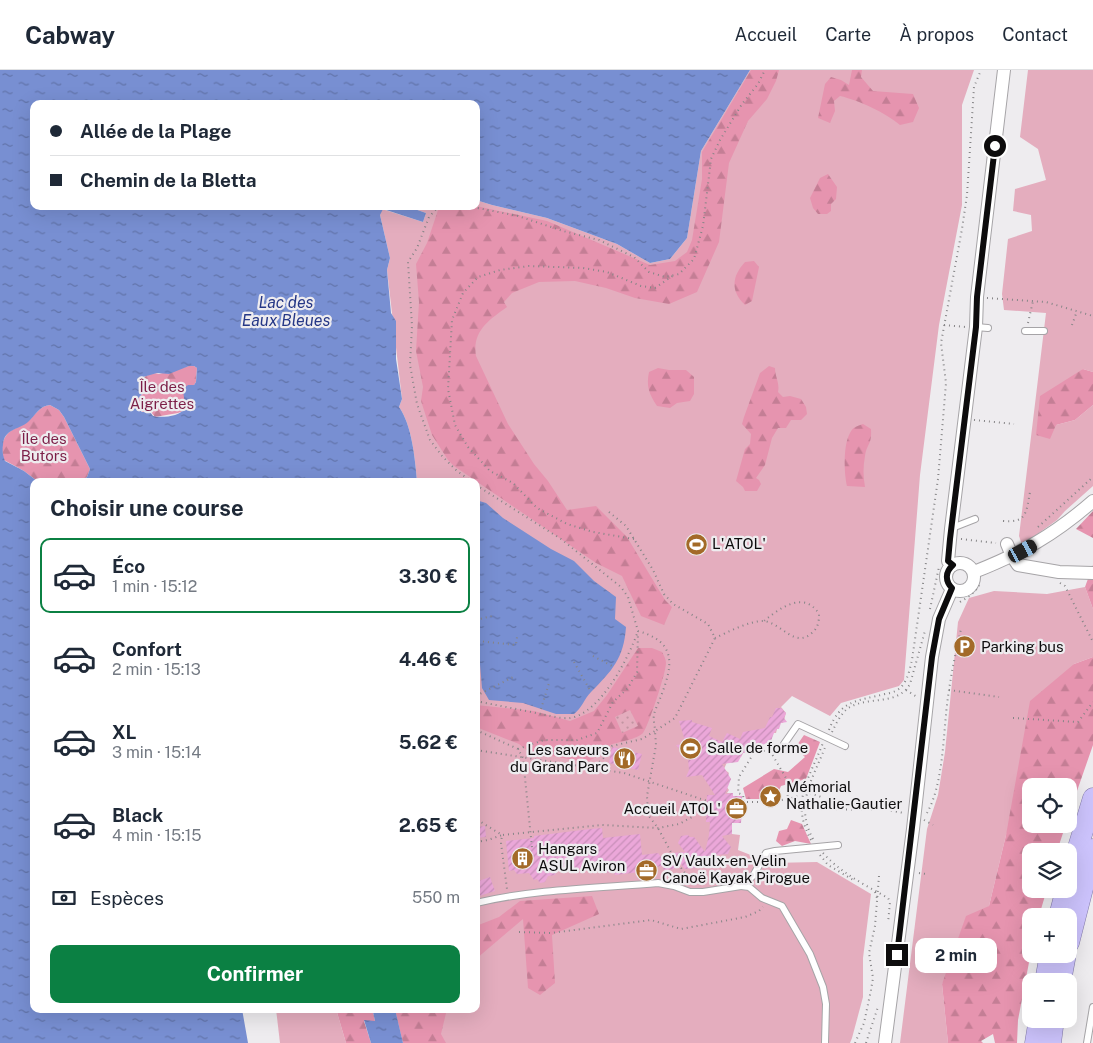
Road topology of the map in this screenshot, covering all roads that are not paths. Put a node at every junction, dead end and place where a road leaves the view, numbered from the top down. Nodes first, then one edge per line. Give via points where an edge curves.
1 (1004, 70) edge
2 (1024, 331) road end
3 (1044, 331) dead end
4 (1093, 501) edge
5 (975, 518) dead end
6 (950, 534) junction
7 (1007, 544) road end
8 (1012, 556) junction
9 (953, 565) junction
10 (974, 572) junction
11 (1093, 574) edge
12 (952, 588) junction
13 (784, 744) dead end
14 (846, 746) dead end
15 (1093, 798) edge
16 (838, 845) dead end
17 (1093, 849) edge
18 (1077, 851) edge
19 (741, 886) junction
20 (480, 902) edge
21 (1077, 912) edge
22 (1093, 1007) edge
23 (1038, 1028) edge
24 (1053, 1028) edge
25 (825, 1043) edge
26 (884, 1043) edge
27 (1035, 1043) edge
28 (1051, 1043) edge
29 (1087, 1043) edge

1 - 6 street via 977,297 982,328 965,418
2 - 3 lane
4 - 8 street via 1069,522
5 - 6 lane
6 - 9 street via 948,561
7 - 8 street
8 - 10 street
8 - 11 street via 1018,565
9 - 10 street via 965,564
9 - 12 street via 946,577
10 - 12 street via 974,581 969,588 961,591
12 - 26 street via 939,619 932,657
13 - 14 lane via 798,724
15 - 18 highway
16 - 19 lane via 766,853 753,876
17 - 21 highway
19 - 20 lane via 690,892 658,884 508,896
19 - 25 lane via 749,887 762,898 782,906 810,954 826,1004
22 - 29 lane
23 - 27 highway
24 - 28 highway

